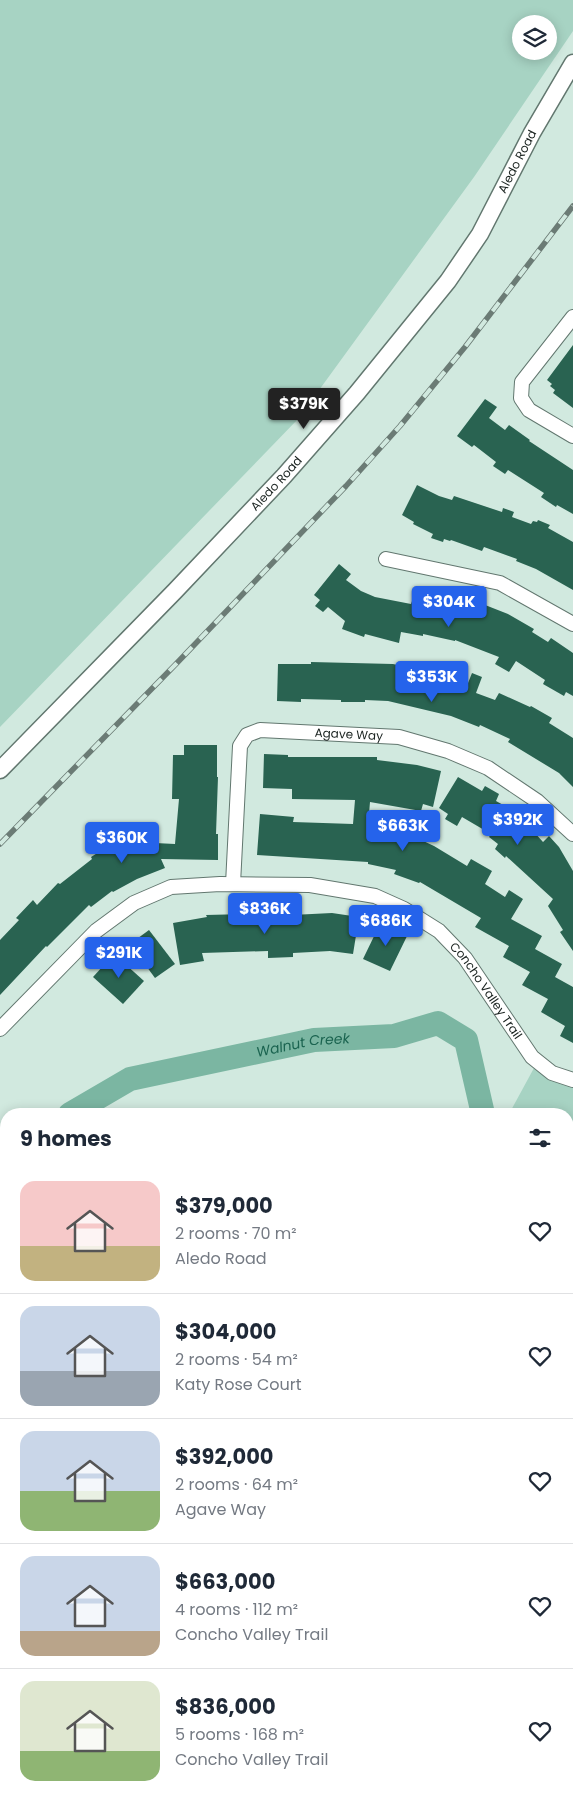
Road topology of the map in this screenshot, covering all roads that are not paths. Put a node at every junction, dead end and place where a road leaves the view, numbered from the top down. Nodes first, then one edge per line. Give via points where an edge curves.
1 (573, 63) edge
2 (573, 317) edge
3 (573, 436) edge
4 (386, 559) dead end
5 (573, 624) edge
6 (0, 770) edge
7 (573, 834) edge
8 (232, 884) junction
9 (0, 1029) edge
10 (573, 1080) edge

1 - 6 street, Aledo Road via 532,133 480,234 448,281 284,476
2 - 3 street via 522,382 521,398 529,410
4 - 5 street via 500,583
7 - 8 street, Agave Way via 537,801 488,768 448,751 399,737 260,730 247,735 240,746
8 - 9 street, Concho Valley Trail via 171,887 134,903 96,931
8 - 10 street, Concho Valley Trail via 310,885 375,896 404,909 439,931 465,958 532,1057 552,1073

